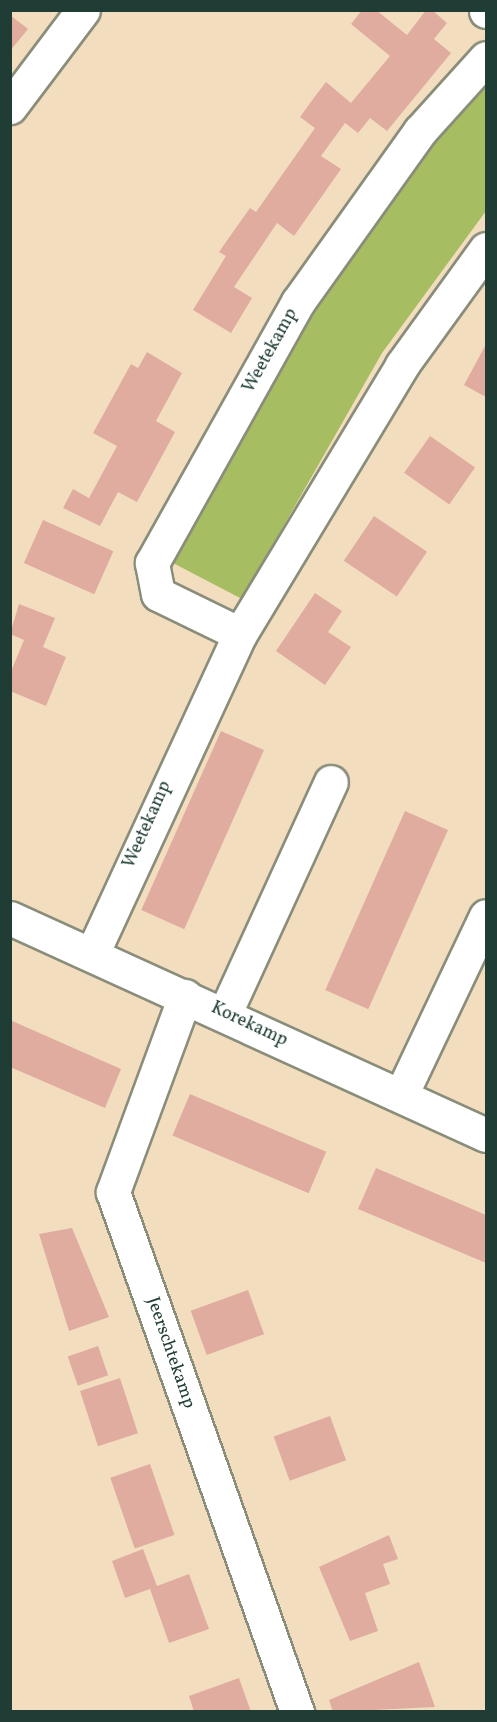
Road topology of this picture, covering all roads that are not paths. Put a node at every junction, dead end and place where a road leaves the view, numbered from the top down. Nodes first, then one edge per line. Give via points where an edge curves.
1 (84, 10) edge
2 (486, 58) edge
3 (10, 107) edge
4 (486, 249) edge
5 (240, 634) junction
6 (331, 782) dead end
7 (486, 916) edge
8 (10, 918) edge
9 (92, 954) junction
10 (185, 996) junction
11 (225, 1014) junction
12 (401, 1095) junction
13 (486, 1134) edge
14 (297, 1712) edge

1 - 3 street
2 - 5 street, Weetekamp via 420,131 298,302 152,563 158,594
4 - 5 street, Weetekamp via 402,365
5 - 9 street, Weetekamp
6 - 11 street
7 - 12 street
8 - 9 street, Korekamp
9 - 10 street, Korekamp
10 - 11 street, Korekamp
10 - 14 street, Jeerschtekamp via 113,1192
11 - 12 street, Korekamp
12 - 13 street, Korekamp

